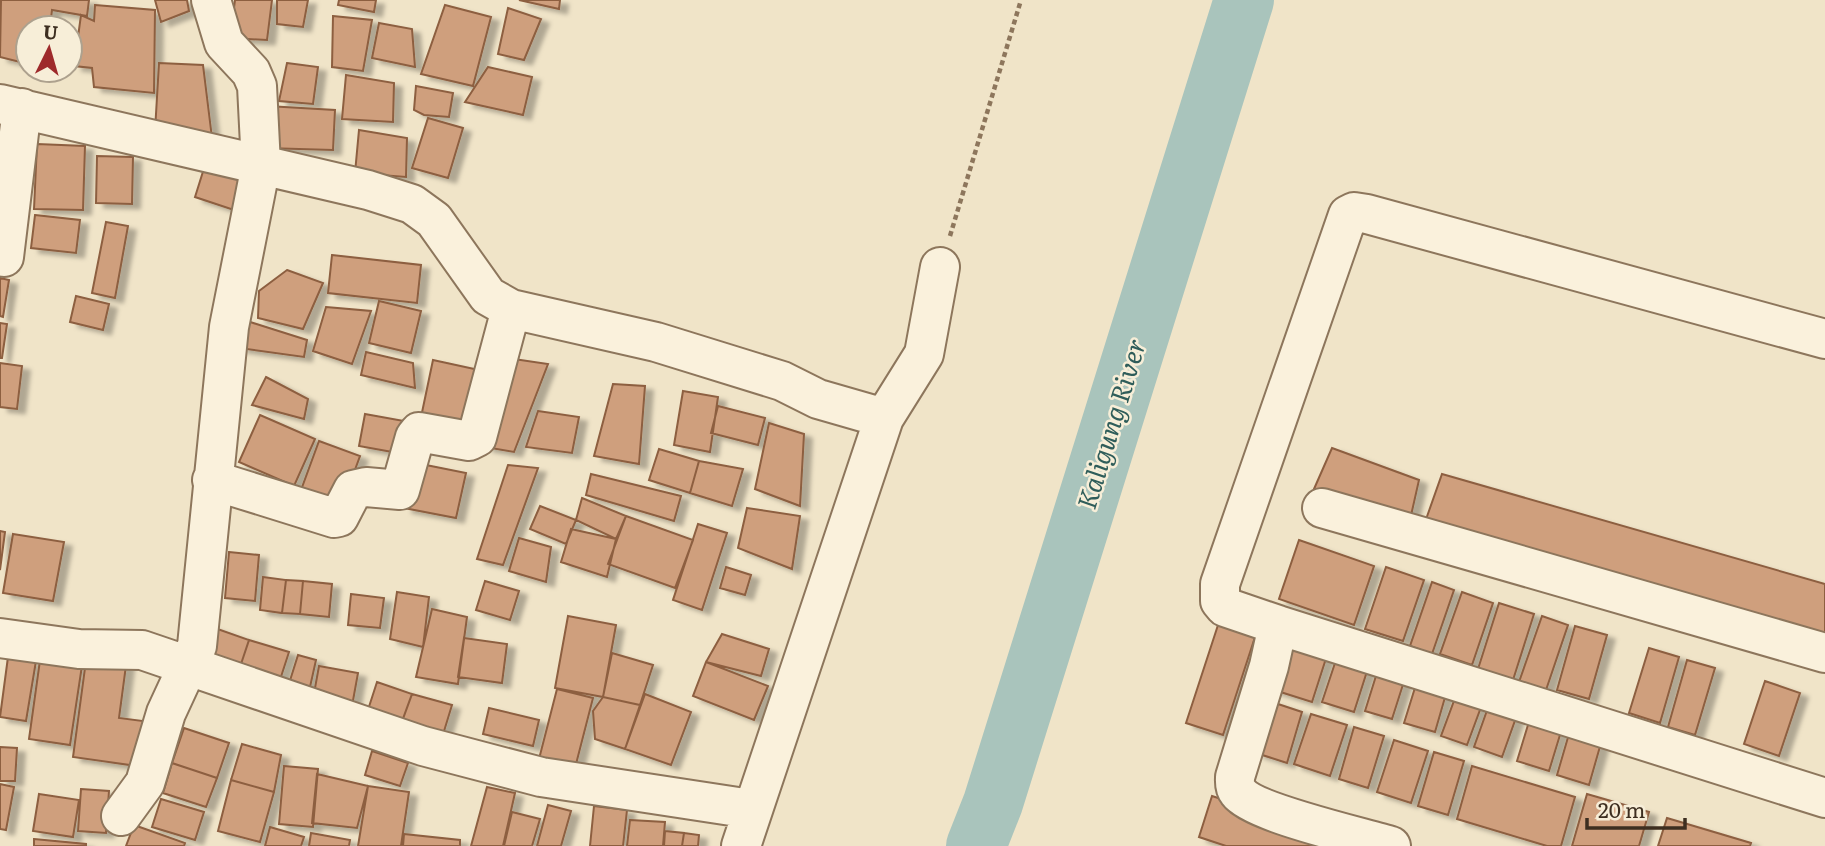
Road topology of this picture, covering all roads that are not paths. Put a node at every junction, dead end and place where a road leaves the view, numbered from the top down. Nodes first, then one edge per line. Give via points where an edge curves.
1 (211, 0) edge
2 (11, 106) edge
3 (261, 165) junction
4 (4, 257) dead end
5 (940, 267) road end
6 (511, 309) junction
7 (1825, 339) edge
8 (884, 418) junction
9 (212, 481) junction
10 (1322, 508) dead end
11 (1279, 625) junction
12 (0, 638) edge
13 (1825, 653) edge
14 (191, 664) junction
15 (1825, 798) edge
16 (751, 809) junction
17 (121, 816) dead end
18 (741, 846) edge
19 (1391, 846) edge

1 - 3 street via 224,43 251,72 257,86
2 - 3 street
2 - 4 street
3 - 6 street via 412,204 435,220 488,296
3 - 9 street via 229,327
5 - 8 street via 924,354
6 - 8 street via 656,342
6 - 9 street via 477,437 469,441 419,432 400,490 353,490 339,517 334,518
7 - 11 street via 1354,212 1344,221 1220,584 1220,601 1232,612
8 - 16 street
9 - 14 street via 197,646
10 - 13 street
11 - 15 street
11 - 19 street via 1235,787 1260,807
12 - 14 street via 79,649 142,650
14 - 16 street via 423,746 541,777
14 - 17 street via 166,713 145,783
16 - 18 street

